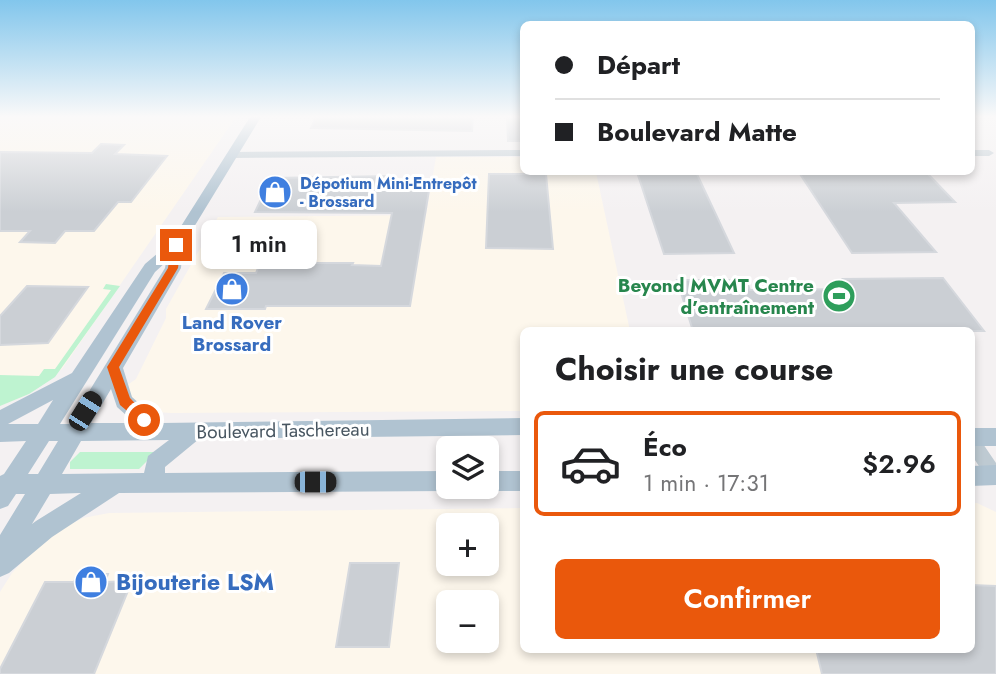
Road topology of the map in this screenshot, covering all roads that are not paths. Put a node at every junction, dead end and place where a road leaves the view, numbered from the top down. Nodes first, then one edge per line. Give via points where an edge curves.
1 (237, 148) edge
2 (520, 153) edge
3 (975, 153) edge
4 (989, 153) dead end
5 (233, 155) junction
6 (176, 245) junction
7 (113, 367) junction
8 (79, 378) junction
9 (0, 419) edge
10 (520, 427) edge
11 (157, 431) junction
12 (195, 431) junction
13 (0, 433) edge
14 (43, 433) junction
15 (72, 433) junction
16 (996, 437) edge
17 (975, 438) edge
18 (975, 444) edge
19 (975, 476) edge
20 (995, 476) edge
21 (436, 481) edge
22 (499, 481) edge
23 (520, 481) edge
24 (42, 484) junction
25 (115, 484) junction
26 (153, 484) junction
27 (3, 489) edge
28 (0, 557) edge
29 (0, 566) edge

1 - 5 main road
2 - 5 street
3 - 4 street
5 - 6 main road
6 - 7 main road via 173,268
6 - 8 main road via 150,268
7 - 11 main road via 124,401
7 - 15 main road
8 - 9 main road
8 - 14 main road
10 - 12 main road, Boulevard Taschereau
11 - 12 main road, Boulevard Taschereau
11 - 15 main road, Boulevard Taschereau
12 - 26 main road via 155,463
13 - 14 main road, Boulevard Taschereau
14 - 15 main road, Boulevard Taschereau
14 - 27 main road
15 - 24 main road
16 - 17 main road
18 - 20 street
19 - 20 main road
21 - 26 main road
22 - 23 main road
24 - 25 main road
24 - 27 main road
24 - 28 main road
25 - 26 main road
25 - 29 main road via 44,529

